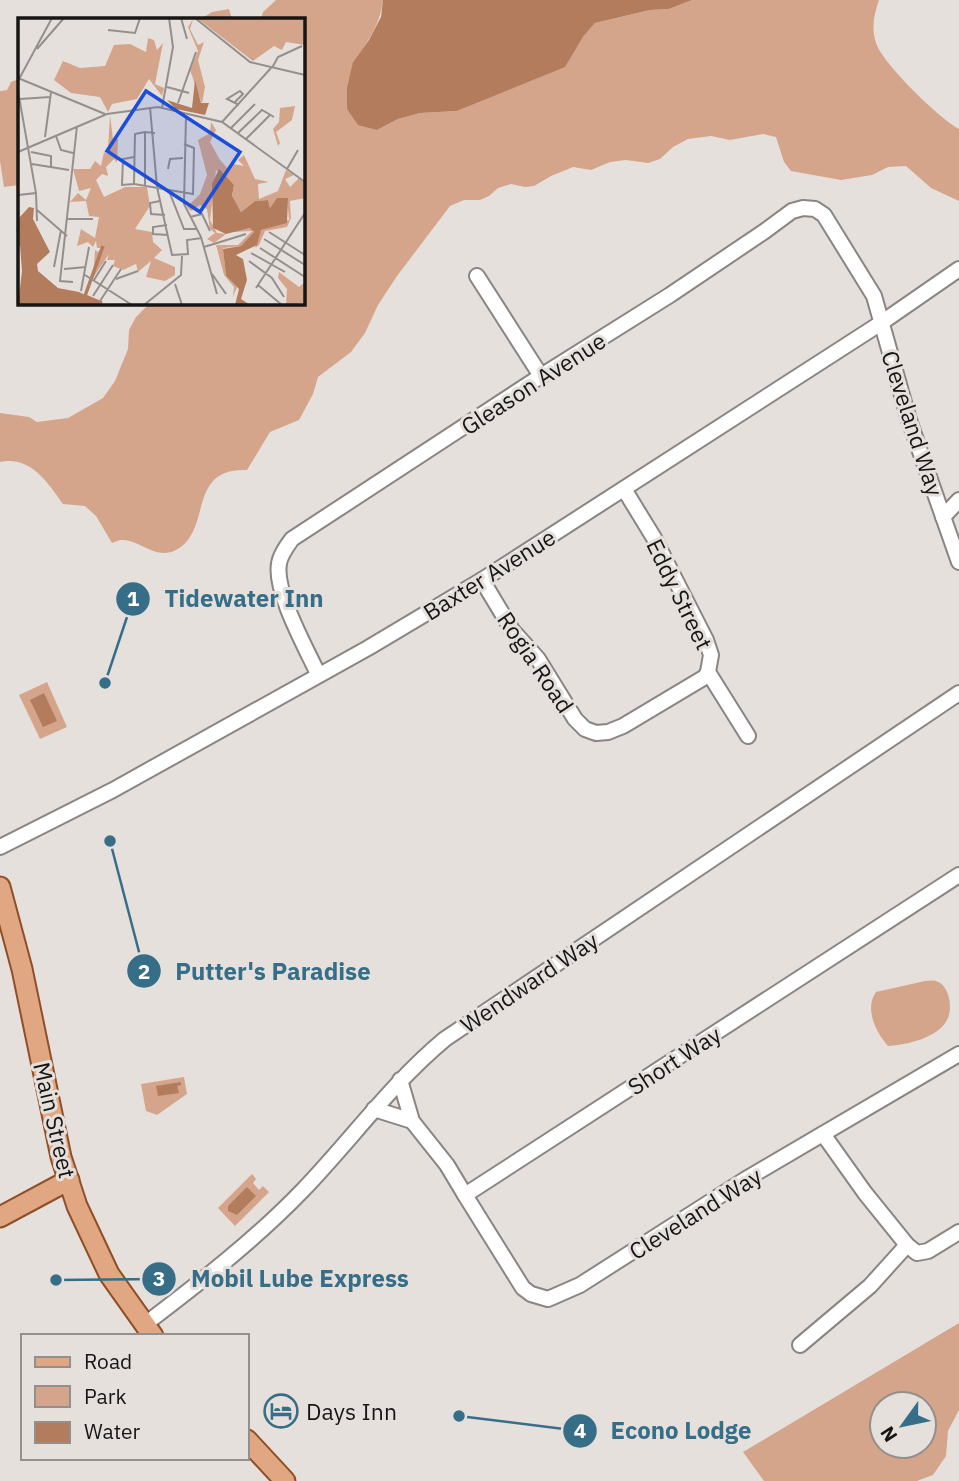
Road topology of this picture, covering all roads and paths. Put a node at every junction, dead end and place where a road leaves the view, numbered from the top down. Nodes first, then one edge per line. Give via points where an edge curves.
1 (792, 211) joint
2 (959, 269) edge
3 (477, 276) dead end
4 (881, 323) junction
5 (541, 376) junction
6 (624, 489) junction
7 (959, 500) edge
8 (943, 517) junction
9 (959, 562) edge
10 (482, 580) junction
11 (708, 672) junction
12 (318, 674) junction
13 (959, 693) edge
14 (748, 736) dead end
15 (0, 848) edge
16 (959, 875) edge
17 (0, 887) edge
18 (959, 1054) edge
19 (400, 1080) junction
20 (374, 1109) junction
21 (412, 1121) junction
22 (823, 1134) junction
23 (69, 1180) junction
24 (465, 1195) junction
25 (0, 1217) edge
26 (959, 1232) edge
27 (907, 1245) junction
28 (149, 1330) edge
29 (800, 1345) dead end
30 (248, 1441) edge
31 (285, 1481) edge

1 - 4 street, Cleveland Way via 815,209 824,215 874,296
1 - 5 street, Gleason Avenue
2 - 4 street, Baxter Avenue
3 - 5 street
4 - 6 street, Baxter Avenue
4 - 8 street, Cleveland Way
5 - 12 street, Gleason Avenue via 292,539 280,559 279,578
6 - 10 street, Baxter Avenue
6 - 11 street, Eddy Street via 706,640 711,655
7 - 8 street
8 - 9 street, Cleveland Way
10 - 11 street, Rogia Road via 512,630 538,659 585,729 596,733 623,726
10 - 12 street, Baxter Avenue
11 - 14 street, Eddy Street
12 - 15 street, Baxter Avenue
13 - 19 street, Wendward Way via 502,999 445,1039
16 - 24 street, Short Way
17 - 23 main road, Main Street
18 - 22 street, Cleveland Way
19 - 20 street, Wendward Way
19 - 21 street
20 - 21 street
20 - 28 street, Wendward Way via 304,1189
21 - 24 street
22 - 24 street, Cleveland Way via 580,1285 548,1299 523,1288
22 - 27 street
23 - 25 main road
23 - 28 main road, Main Street via 110,1274
26 - 27 street via 925,1252 917,1253
27 - 29 street via 870,1286
30 - 31 main road

